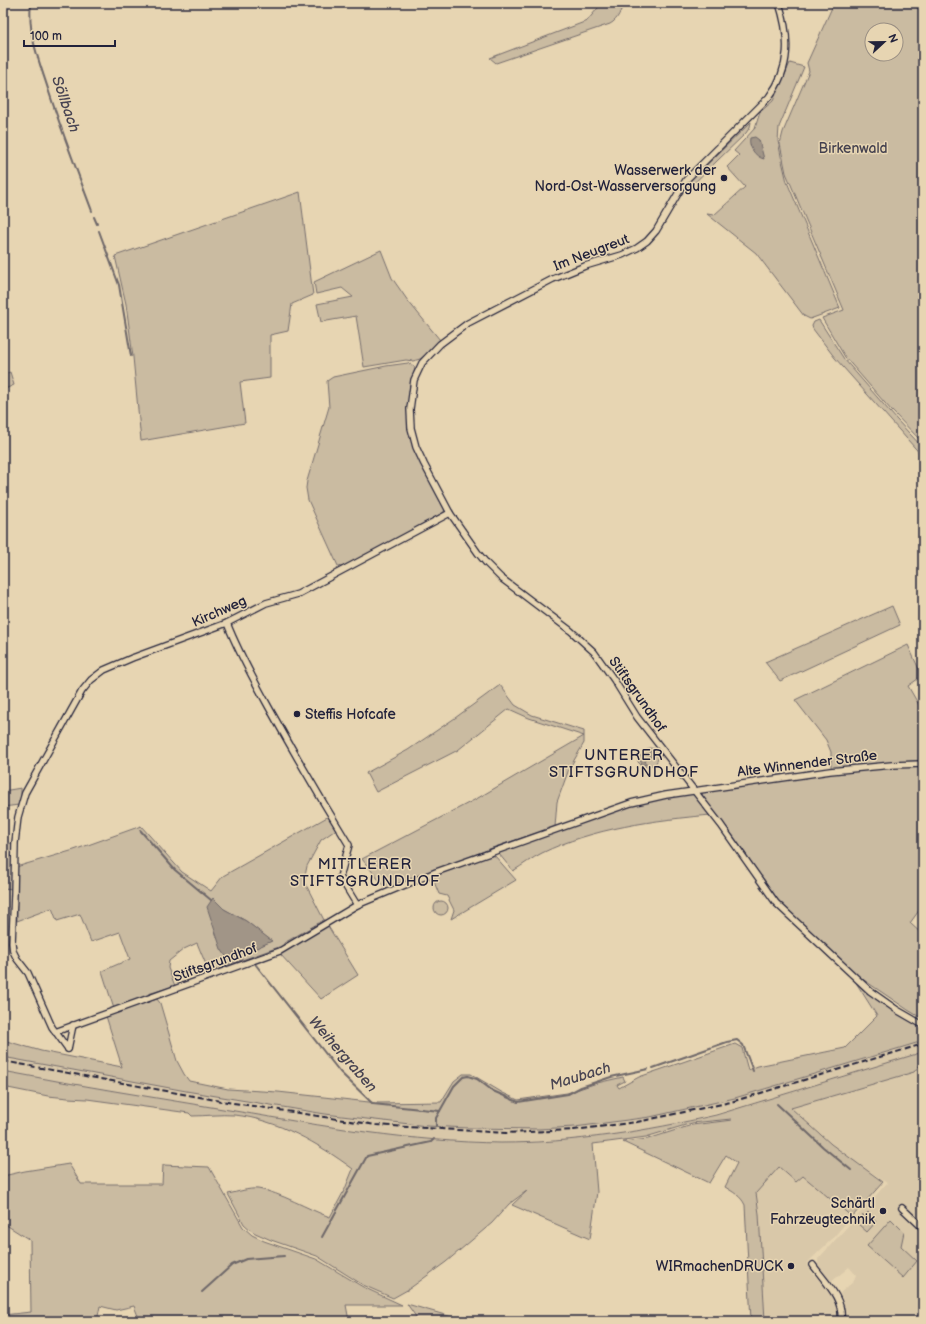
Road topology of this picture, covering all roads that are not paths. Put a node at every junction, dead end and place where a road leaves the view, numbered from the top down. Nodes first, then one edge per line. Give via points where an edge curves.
1 (779, 3) edge
2 (422, 363) joint
3 (450, 513) junction
4 (227, 623) junction
5 (923, 764) edge
6 (694, 791) junction
7 (357, 906) junction
8 (73, 1025) junction
9 (923, 1025) edge
10 (55, 1032) junction
11 (902, 1208) dead end
12 (923, 1228) edge
13 (812, 1265) dead end
14 (841, 1321) edge

1 - 2 street, Im Neugreut via 787,32 788,53 778,86 686,180 656,231 637,248 553,279 468,323 440,344
2 - 3 street, Stiftsgrundhof via 411,394 411,428 416,447
3 - 4 street, Kirchweg via 298,594 266,603
3 - 6 street, Stiftsgrundhof via 496,574 571,631 594,652 636,717
4 - 7 street via 247,668 349,845 340,877
4 - 10 street, Kirchweg via 132,658 104,670 91,680 82,691 25,793 18,817 15,843 12,943 17,959 28,974
5 - 6 street, Alte Winnender Straße via 830,771
6 - 7 street, Stiftsgrundhof via 624,806 436,872
6 - 9 street via 776,903 870,991
7 - 8 street, Stiftsgrundhof via 280,951
8 - 10 street, Stiftsgrundhof
8 - 10 street via 68,1049
11 - 12 street
13 - 14 street via 836,1295

